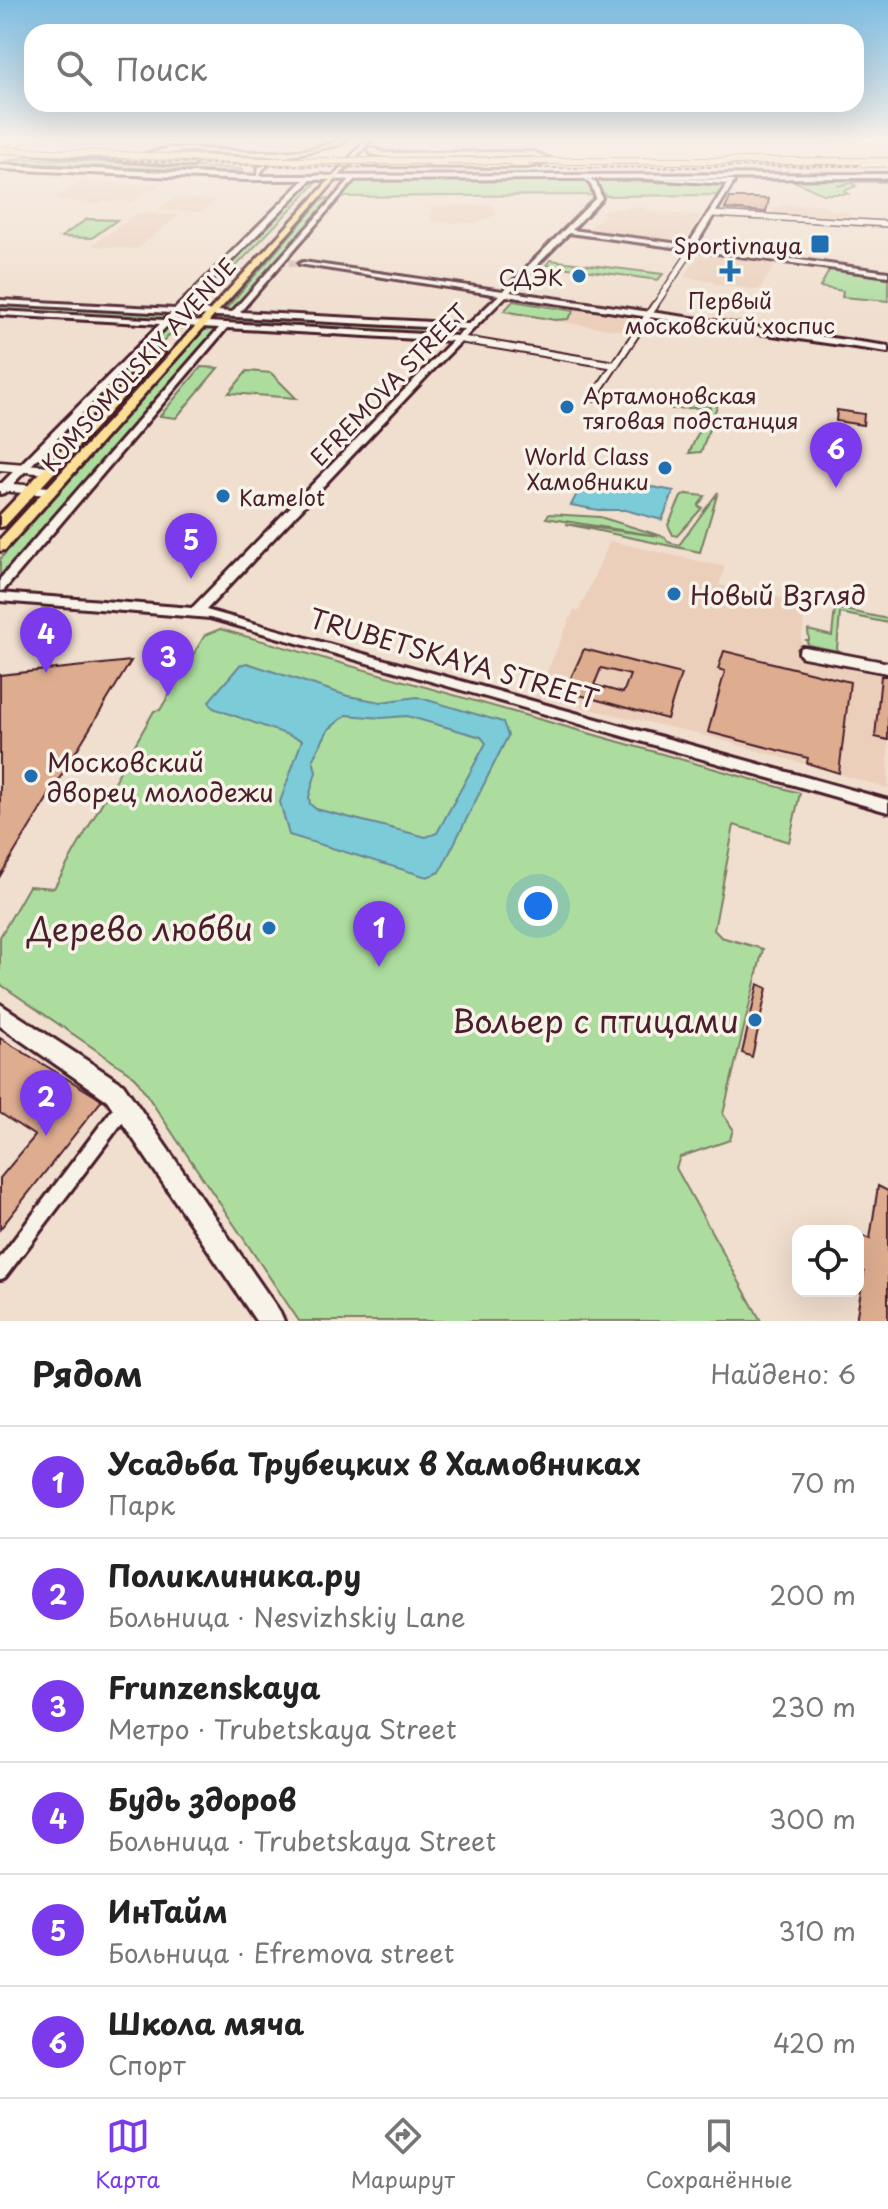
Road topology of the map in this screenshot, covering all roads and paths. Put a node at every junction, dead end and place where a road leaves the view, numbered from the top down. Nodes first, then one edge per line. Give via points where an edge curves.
1 (289, 199) edge
2 (309, 199) edge
3 (315, 199) edge
4 (323, 199) edge
5 (334, 199) edge
6 (598, 199) edge
7 (723, 199) edge
8 (313, 202) junction
9 (713, 214) junction
10 (888, 224) edge
11 (567, 231) junction
12 (693, 248) junction
13 (279, 263) junction
14 (289, 263) tunnel mouth
15 (303, 264) tunnel mouth
16 (888, 274) edge
17 (503, 295) junction
18 (0, 302) edge
19 (177, 312) junction
20 (0, 313) edge
21 (198, 313) junction
22 (211, 313) junction
23 (234, 314) junction
24 (648, 315) junction
25 (167, 322) junction
26 (188, 323) junction
27 (201, 324) junction
28 (225, 326) junction
29 (471, 327) junction
30 (459, 339) junction
31 (888, 349) edge
32 (615, 365) junction
33 (593, 398) dead end
34 (0, 466) edge
35 (23, 468) junction
36 (50, 470) junction
37 (1, 489) edge
38 (32, 490) junction
39 (49, 491) junction
40 (0, 523) edge
41 (0, 547) edge
42 (0, 587) edge
43 (0, 597) edge
44 (197, 611) junction
45 (804, 652) dead end
46 (888, 668) edge
47 (888, 806) edge
48 (0, 1014) edge
49 (125, 1105) junction
50 (0, 1271) edge
51 (271, 1321) edge

1 - 19 street, KOMSOMOLSKIY AVENUE
2 - 21 main road, KOMSOMOLSKIY AVENUE
3 - 8 main road, KOMSOMOLSKIY AVENUE
4 - 8 street
5 - 13 street, KOMSOMOLSKIY AVENUE
6 - 11 street, EFREMOVA STREET
7 - 9 street
8 - 22 main road, KOMSOMOLSKIY AVENUE
9 - 10 street
9 - 12 street
11 - 12 street
11 - 17 street, EFREMOVA STREET
12 - 16 street
12 - 24 street
13 - 14 street
13 - 23 street, KOMSOMOLSKIY AVENUE
15 - 17 street
17 - 24 street
17 - 29 street, EFREMOVA STREET
18 - 19 street
19 - 21 street
19 - 25 street, KOMSOMOLSKIY AVENUE
20 - 25 street
21 - 22 street
21 - 26 main road, KOMSOMOLSKIY AVENUE
22 - 23 street
22 - 27 main road, KOMSOMOLSKIY AVENUE
23 - 29 street
24 - 31 street
24 - 32 street
25 - 26 street
25 - 35 street, KOMSOMOLSKIY AVENUE
26 - 27 street
26 - 36 main road, KOMSOMOLSKIY AVENUE
27 - 28 street
27 - 39 main road, KOMSOMOLSKIY AVENUE
28 - 30 street
28 - 42 street, KOMSOMOLSKIY AVENUE
29 - 30 street, EFREMOVA STREET
30 - 32 street
30 - 44 street, EFREMOVA STREET
32 - 33 street
34 - 35 street
35 - 36 street
35 - 37 street, KOMSOMOLSKIY AVENUE
36 - 38 main road, KOMSOMOLSKIY AVENUE
37 - 38 street
38 - 39 street
38 - 40 main road, KOMSOMOLSKIY AVENUE
39 - 41 main road, KOMSOMOLSKIY AVENUE
43 - 44 street, TRUBETSKAYA STREET
44 - 47 street, TRUBETSKAYA STREET
45 - 46 street
48 - 49 street via 104,1082
49 - 50 street
49 - 51 street

